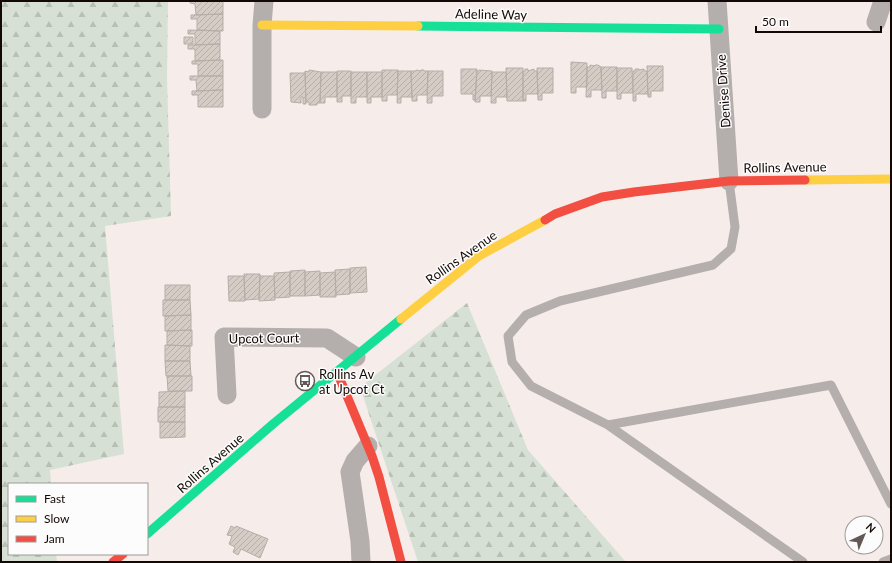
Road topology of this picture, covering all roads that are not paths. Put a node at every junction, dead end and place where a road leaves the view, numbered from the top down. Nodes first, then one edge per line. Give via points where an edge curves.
1 (264, 1) edge
2 (717, 1) edge
3 (883, 1) edge
4 (876, 22) dead end
5 (262, 25) junction
6 (719, 29) junction
7 (262, 109) dead end
8 (891, 179) edge
9 (729, 181) junction
10 (356, 357) junction
11 (337, 372) junction
12 (227, 395) dead end
13 (608, 425) junction
14 (368, 446) junction
15 (891, 504) edge
16 (148, 533) edge
17 (122, 555) edge
18 (891, 559) edge
19 (114, 562) edge
20 (361, 562) edge
21 (401, 562) edge
22 (803, 562) edge
23 (883, 562) edge

1 - 5 street
2 - 6 street, Denise Drive
3 - 4 street
5 - 6 street, Adeline Way
5 - 7 street
6 - 9 street, Denise Drive
8 - 9 street, Rollins Avenue
9 - 10 street, Rollins Avenue via 602,197 555,214 474,260
9 - 13 lane via 734,227 730,249 713,265 560,301 526,315 508,336 512,362 531,386
10 - 11 street, Rollins Avenue
10 - 12 street, Upcot Court via 327,338 224,337
11 - 14 street
11 - 16 street, Rollins Avenue
13 - 15 lane via 831,385
13 - 22 lane
14 - 20 street via 355,461 350,472 358,519
14 - 21 street via 379,476
17 - 19 street
18 - 23 lane

